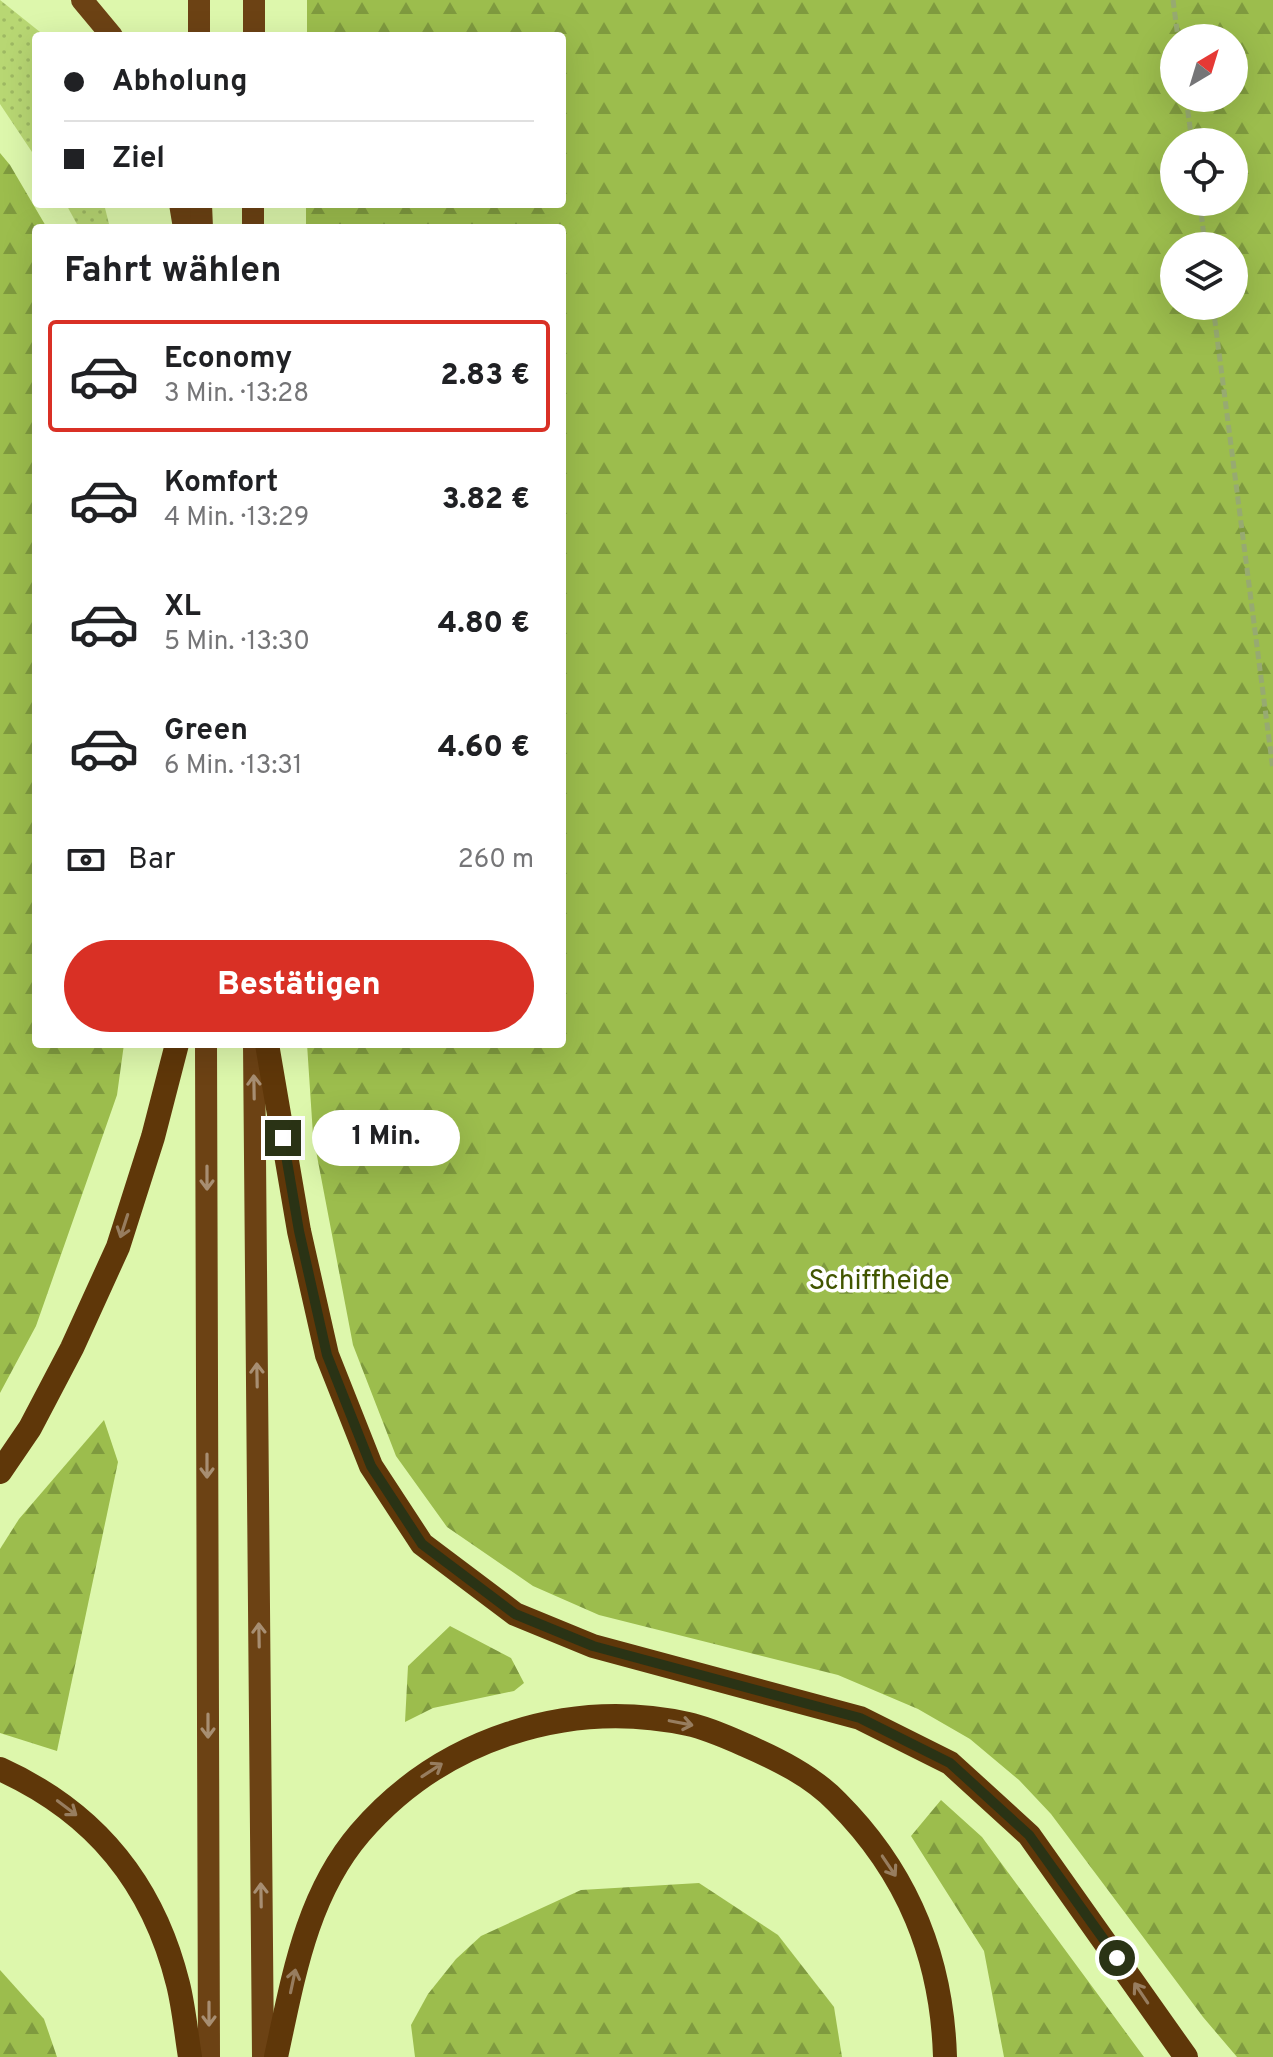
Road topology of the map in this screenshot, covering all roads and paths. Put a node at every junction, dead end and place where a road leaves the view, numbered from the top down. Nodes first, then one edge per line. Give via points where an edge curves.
1 (82, 0) edge
2 (199, 0) edge
3 (254, 0) edge
4 (1173, 0) edge
5 (1176, 24) edge
6 (109, 32) edge
7 (199, 32) edge
8 (254, 32) edge
9 (1215, 320) edge
10 (1273, 770) edge
11 (176, 1048) edge
12 (206, 1048) edge
13 (254, 1048) edge
14 (268, 1048) edge
15 (0, 1472) edge
16 (0, 1769) edge
17 (190, 2057) edge
18 (209, 2057) edge
19 (263, 2057) edge
20 (276, 2057) edge
21 (945, 2057) edge
22 (1186, 2057) edge

1 - 6 highway
2 - 7 highway
3 - 8 highway
4 - 5 path
9 - 10 path
11 -> 15 highway via 118,1247 58,1375
12 -> 18 highway
19 -> 13 highway
22 -> 14 highway via 1029,1835 950,1763 860,1718 593,1646 515,1614 422,1544 371,1466 327,1355
16 -> 17 highway via 61,1803 120,1857 166,1945
20 -> 21 highway via 314,1909 359,1834 387,1805 423,1776 489,1739 570,1718 611,1714 691,1724 731,1739 792,1769 836,1800 893,1872 915,1910 940,1990

